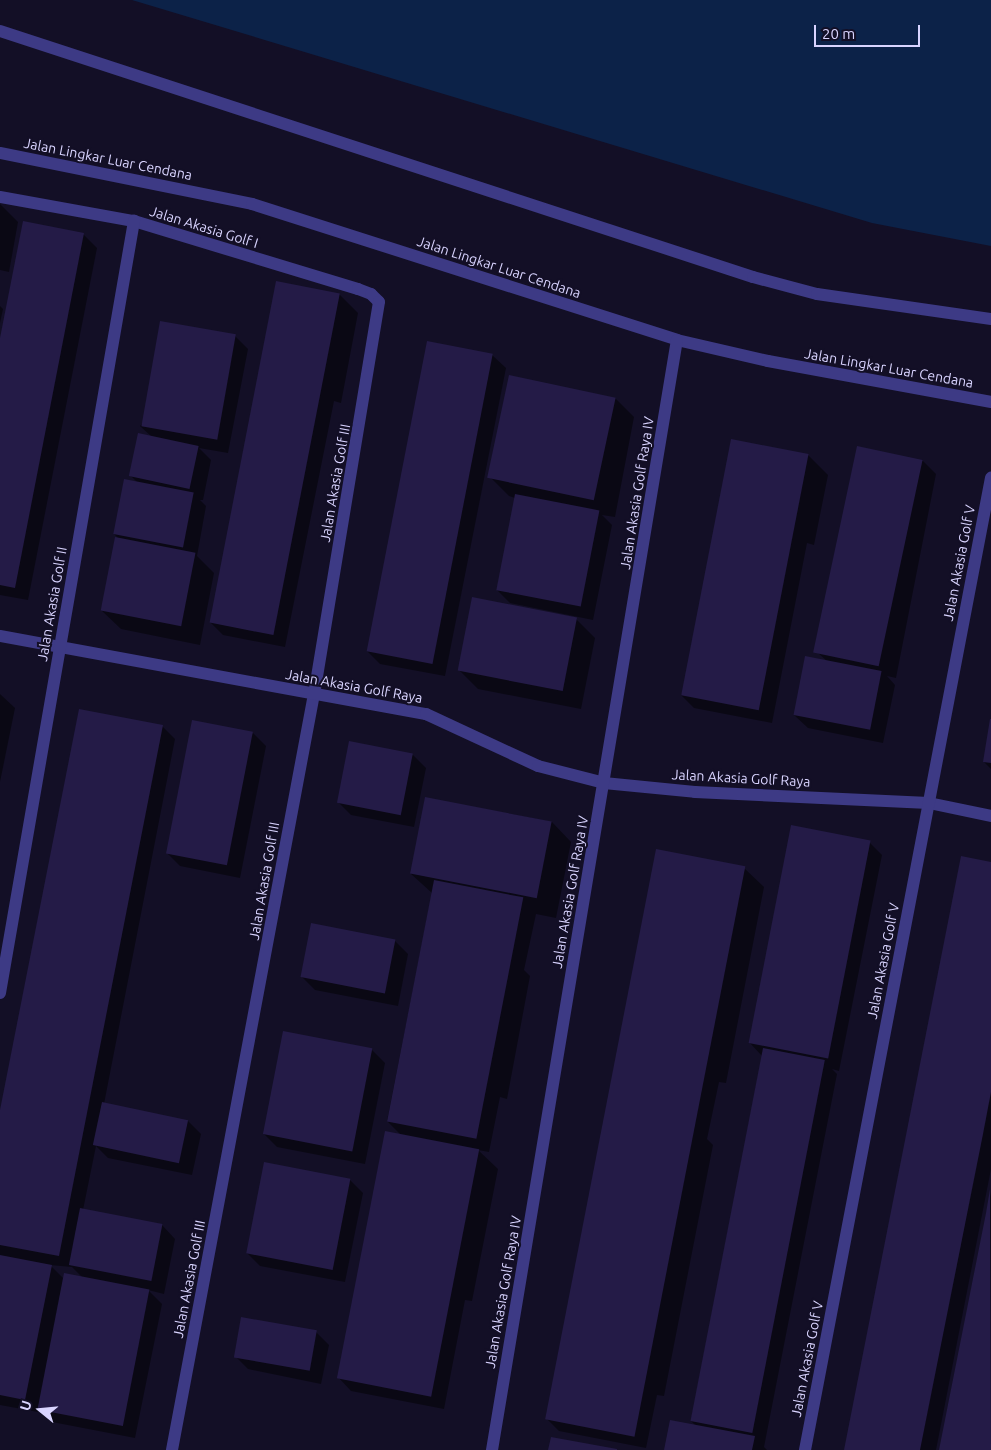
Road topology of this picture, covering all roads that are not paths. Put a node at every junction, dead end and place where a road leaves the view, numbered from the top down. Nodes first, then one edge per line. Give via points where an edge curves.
1 (0, 31) edge
2 (0, 153) edge
3 (0, 197) edge
4 (134, 221) junction
5 (378, 316) joint
6 (991, 319) edge
7 (678, 340) junction
8 (991, 402) edge
9 (991, 478) edge
10 (0, 636) edge
11 (59, 647) junction
12 (314, 694) junction
13 (604, 784) junction
14 (929, 803) junction
15 (991, 816) edge
16 (0, 993) edge
17 (172, 1450) edge
18 (492, 1450) edge
19 (805, 1450) edge

1 - 6 street via 753,277 817,294
2 - 7 street, Jalan Lingkar Luar Cendana via 252,204
3 - 4 street, Jalan Akasia Golf I
4 - 5 street, Jalan Akasia Golf I via 371,294 378,302
4 - 11 street, Jalan Akasia Golf II
5 - 12 street, Jalan Akasia Golf III
7 - 8 street, Jalan Lingkar Luar Cendana via 768,361
7 - 13 street, Jalan Akasia Golf Raya IV
9 - 14 street, Jalan Akasia Golf V
10 - 11 street, Jalan Akasia Golf Raya
11 - 12 street, Jalan Akasia Golf Raya
11 - 16 street, Jalan Akasia Golf II
12 - 13 street, Jalan Akasia Golf Raya via 426,714 538,766
12 - 17 street, Jalan Akasia Golf III
13 - 14 street, Jalan Akasia Golf Raya via 695,792
13 - 18 street, Jalan Akasia Golf Raya IV
14 - 15 street, Jalan Akasia Golf Raya
14 - 19 street, Jalan Akasia Golf V

